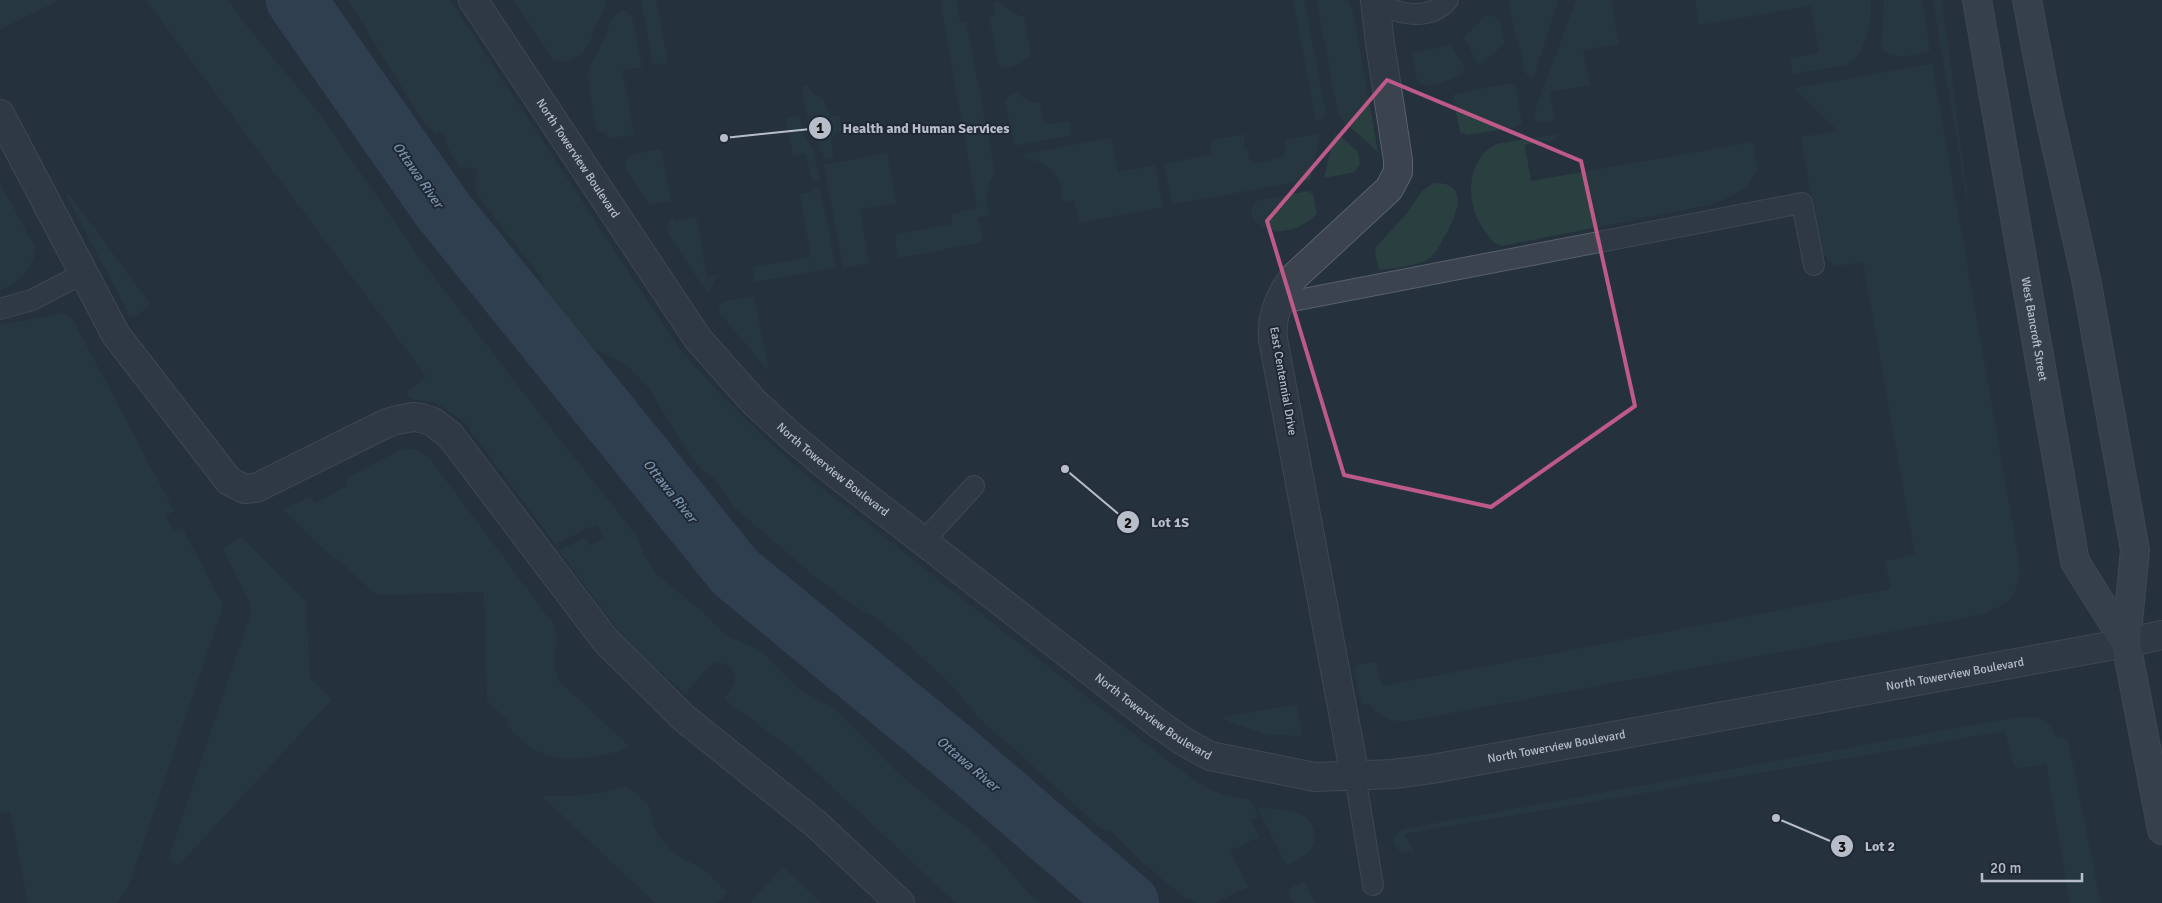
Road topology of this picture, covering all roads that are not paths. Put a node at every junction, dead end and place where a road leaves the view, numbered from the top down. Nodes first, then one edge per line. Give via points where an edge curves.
1 (473, 0) edge
2 (1375, 0) edge
3 (1448, 0) edge
4 (1977, 0) edge
5 (2027, 0) edge
6 (0, 114) edge
7 (1814, 265) dead end
8 (84, 274) junction
9 (1277, 304) junction
10 (0, 309) edge
11 (974, 486) dead end
12 (923, 542) junction
13 (2162, 635) edge
14 (2126, 643) junction
15 (1355, 776) junction
16 (2162, 830) edge
17 (1373, 885) dead end
18 (900, 903) edge

1 - 12 street, North Towerview Boulevard via 698,339 754,402 792,437
2 - 3 lane via 1392,11 1410,15 1428,12
2 - 9 street, East Centennial Drive via 1398,172 1389,188 1298,273
4 - 14 main road, West Bancroft Street via 2075,562
5 - 14 main road, West Bancroft Street via 2086,279 2135,550
6 - 8 street
7 - 9 lane via 1802,203
8 - 10 lane via 32,300
8 - 18 street via 116,335 229,481 240,488 250,490 263,486 392,421 413,417 442,428 606,641 684,718 816,824
9 - 15 street, East Centennial Drive via 1272,322 1273,339
11 - 12 lane
12 - 15 street, North Towerview Boulevard via 1156,722 1210,756 1315,777
13 - 14 street, North Towerview Boulevard
14 - 15 street, North Towerview Boulevard via 1432,769
14 - 16 main road, West Bancroft Street
15 - 17 lane

